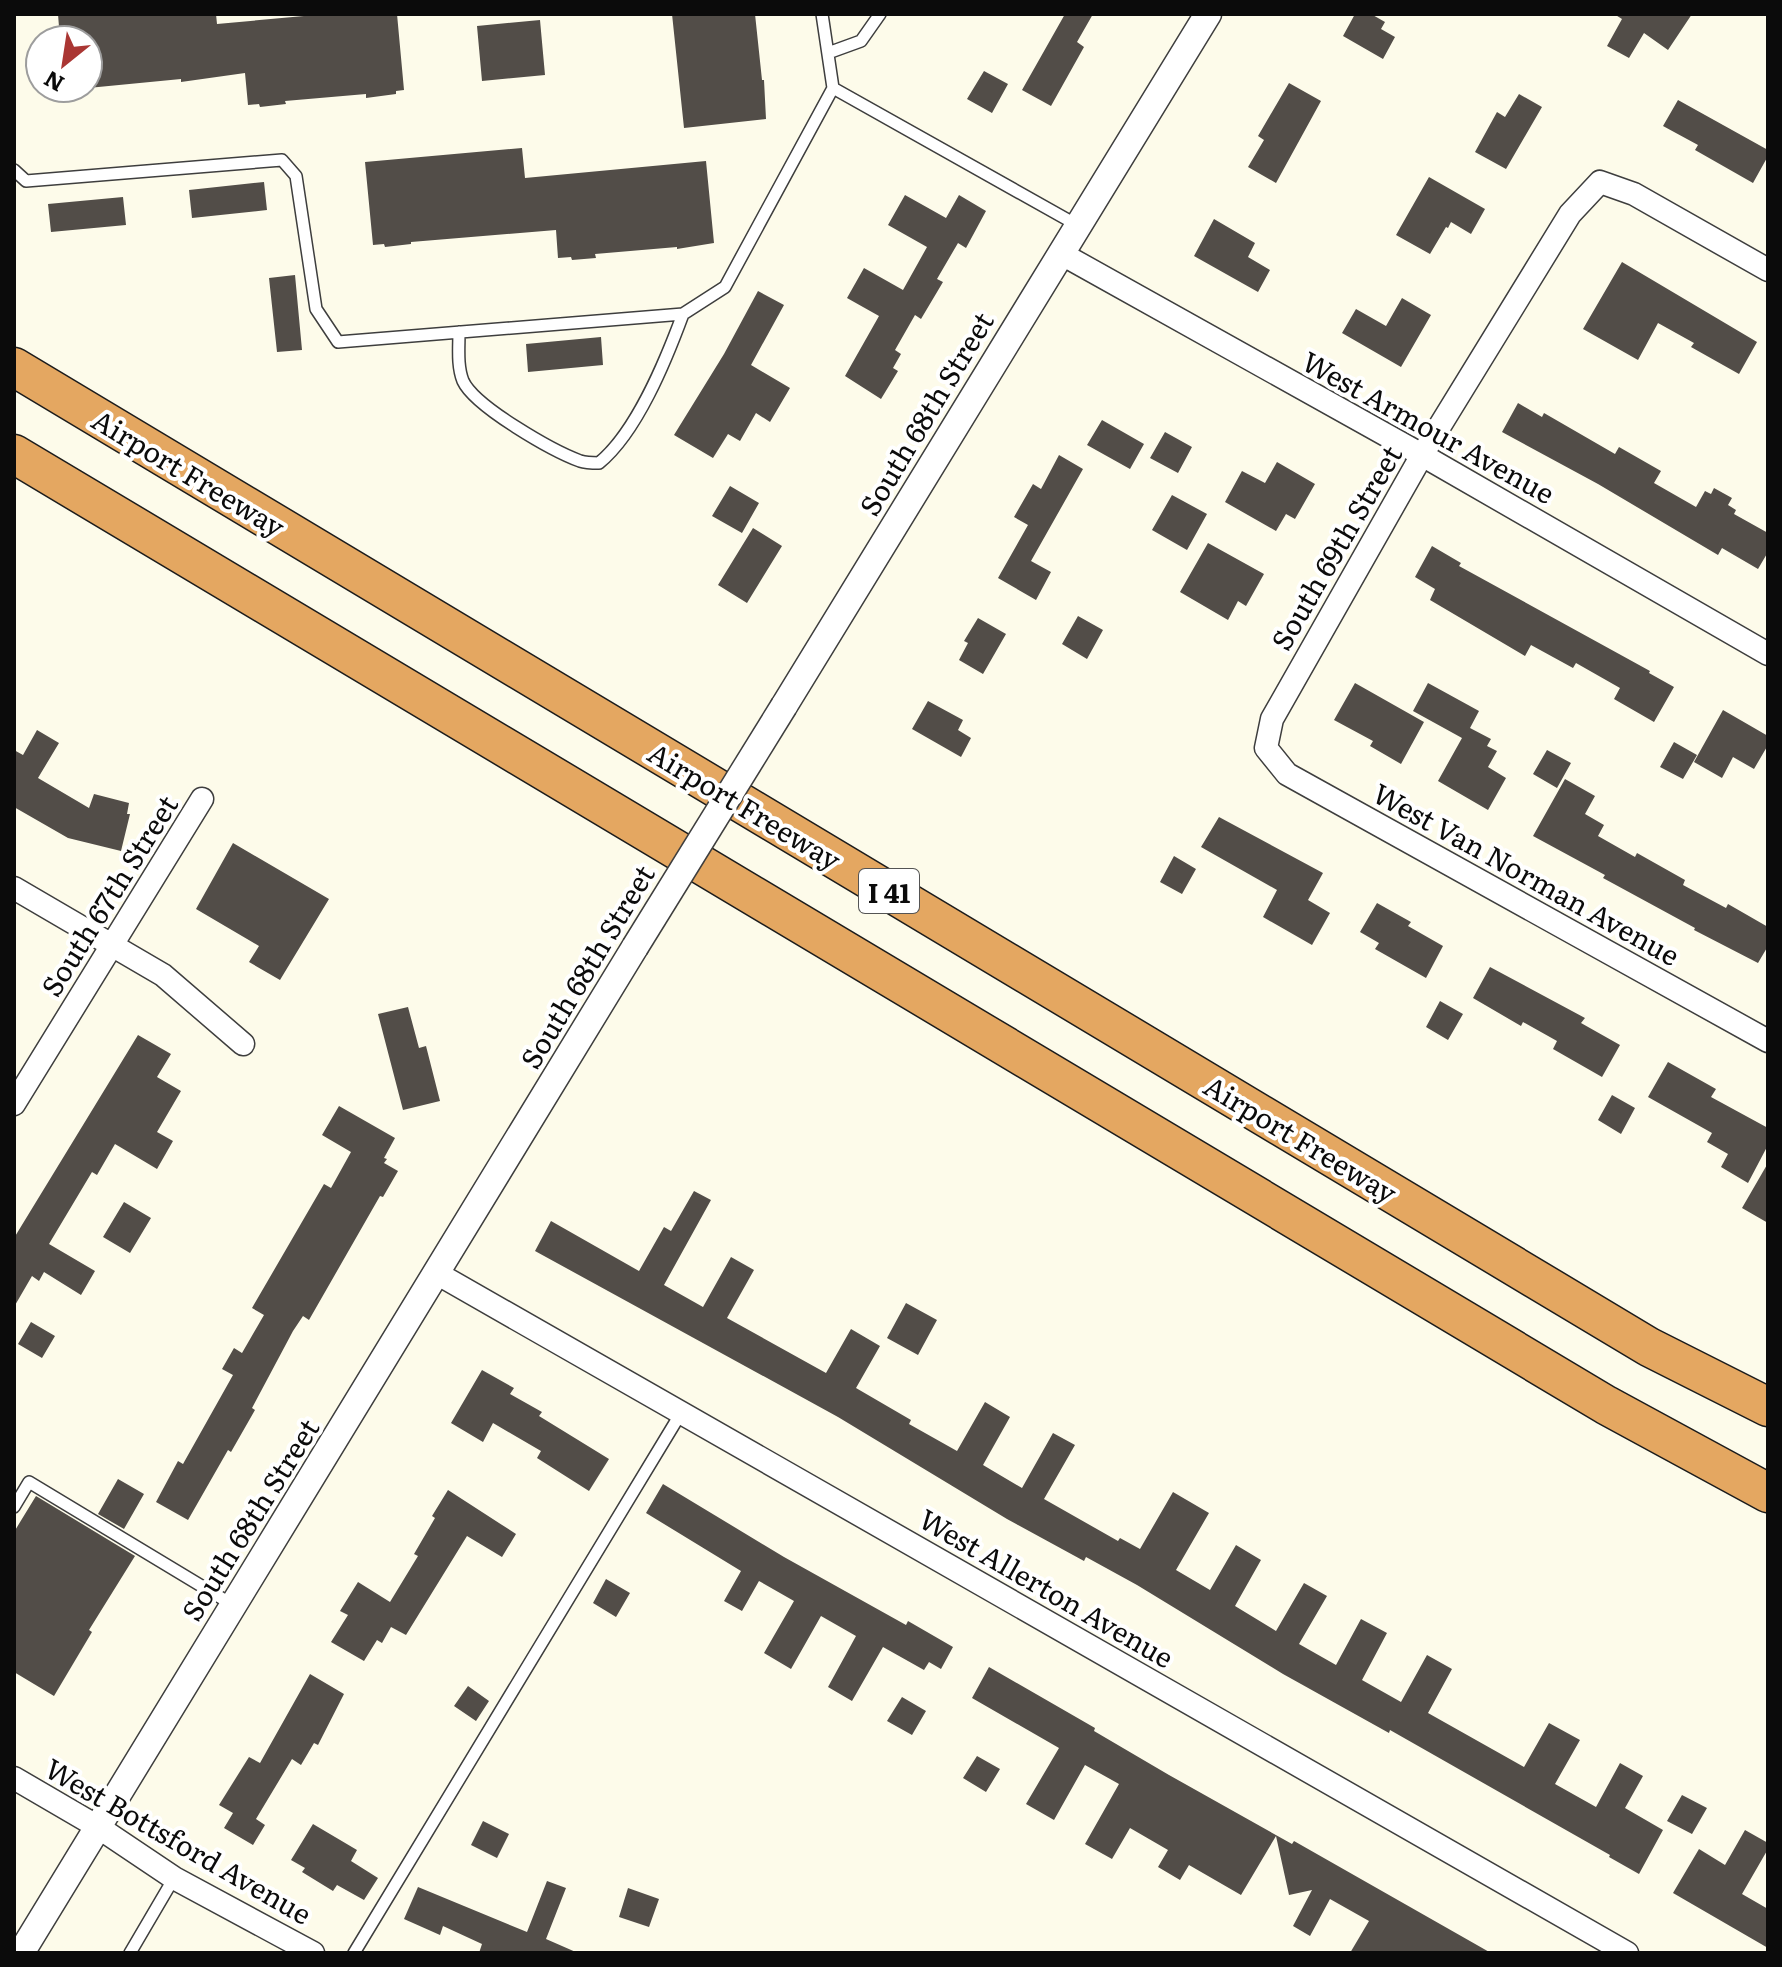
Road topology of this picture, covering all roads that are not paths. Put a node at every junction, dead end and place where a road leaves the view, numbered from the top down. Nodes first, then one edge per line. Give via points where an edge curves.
1 (822, 14) edge
2 (880, 14) edge
3 (1208, 14) edge
4 (828, 53) junction
5 (833, 88) junction
6 (14, 170) edge
7 (1077, 225) junction
8 (1060, 253) junction
9 (1768, 270) edge
10 (683, 314) junction
11 (459, 332) junction
12 (14, 367) edge
13 (14, 454) edge
14 (1422, 455) junction
15 (1768, 654) edge
16 (1266, 748) joint
17 (202, 799) dead end
18 (14, 888) edge
19 (112, 944) junction
20 (1768, 1041) edge
21 (243, 1044) dead end
22 (14, 1104) edge
23 (438, 1274) junction
24 (1768, 1407) edge
25 (681, 1413) junction
26 (1768, 1493) edge
27 (14, 1507) edge
28 (234, 1605) junction
29 (14, 1778) edge
30 (98, 1827) junction
31 (174, 1878) junction
32 (21, 1953) edge
33 (130, 1953) edge
34 (313, 1953) edge
35 (354, 1953) edge
36 (1627, 1953) edge

1 - 4 lane
2 - 4 lane via 861,41
3 - 7 street, South 68th Street
4 - 5 lane
5 - 7 lane
5 - 10 lane via 725,287
6 - 11 lane via 26,181 282,160 296,176 316,309 338,342
7 - 8 street, South 68th Street
8 - 14 street, West Armour Avenue
8 - 23 street, South 68th Street, bridge
9 - 14 street, South 69th Street via 1634,194 1600,182 1570,214
10 - 11 lane
10 - 11 lane via 643,402 613,452 599,463 583,462 519,430 489,408 464,384
12 - 24 highway, Airport Freeway / I 41 via 1649,1347
13 - 26 highway, I 41 via 1593,1397
14 - 15 street, West Armour Avenue
14 - 16 street, South 69th Street via 1272,719
16 - 20 street, West Van Norman Avenue via 1287,774
17 - 19 street, South 67th Street
18 - 19 street
19 - 21 street via 163,975
19 - 22 street, South 67th Street
23 - 25 street, West Allerton Avenue
23 - 28 street, South 68th Street
25 - 35 lane
25 - 36 street, West Allerton Avenue
27 - 28 lane via 29,1482
28 - 30 street, South 68th Street
29 - 30 street, West Bottsford Avenue
30 - 31 street, West Bottsford Avenue
30 - 32 street, South 68th Street
31 - 33 lane
31 - 34 street, West Bottsford Avenue

